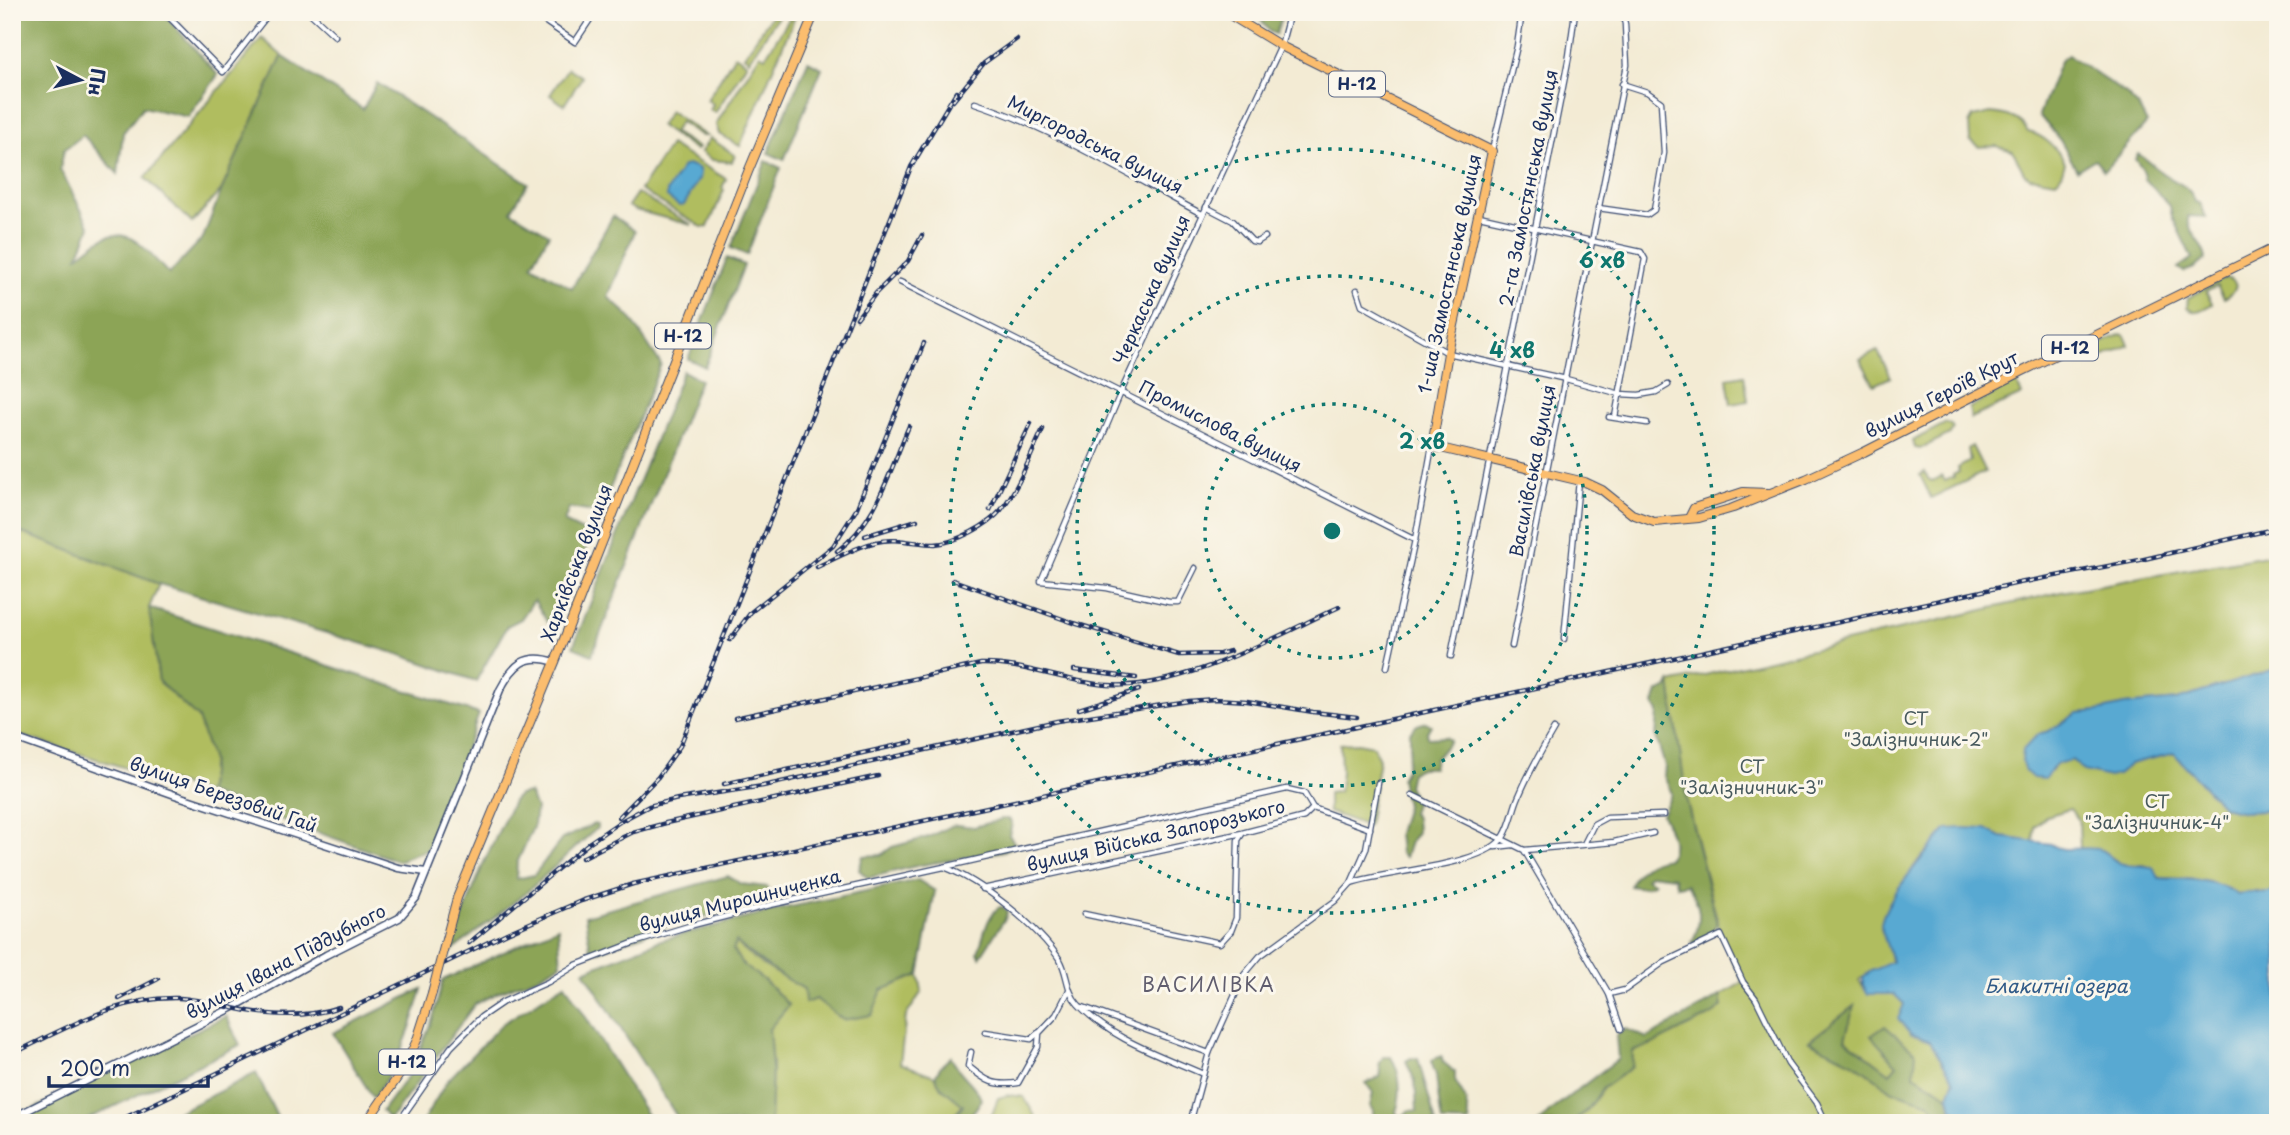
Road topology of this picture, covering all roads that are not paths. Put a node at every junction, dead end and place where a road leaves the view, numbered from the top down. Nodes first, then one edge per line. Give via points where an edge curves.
1 (164, 12) edge
2 (270, 12) edge
3 (309, 12) edge
4 (531, 12) edge
5 (594, 12) edge
6 (815, 12) edge
7 (1225, 12) edge
8 (1290, 12) edge
9 (1522, 12) edge
10 (1575, 12) edge
11 (1622, 12) edge
12 (1839, 12) edge
13 (1856, 12) edge
14 (335, 36) dead end
15 (1280, 46) junction
16 (1622, 84) junction
17 (975, 103) dead end
18 (1492, 151) junction
19 (1206, 206) junction
20 (1598, 208) junction
21 (1202, 214) junction
22 (1477, 216) junction
23 (1535, 228) junction
24 (1265, 237) dead end
25 (1591, 240) junction
26 (2278, 246) edge
27 (900, 282) dead end
28 (1357, 290) dead end
29 (1448, 354) junction
30 (1507, 367) junction
31 (1566, 379) junction
32 (1668, 384) dead end
33 (1121, 393) junction
34 (1620, 394) junction
35 (1647, 423) dead end
36 (1432, 446) junction
37 (1489, 459) junction
38 (1546, 472) junction
39 (1580, 480) junction
40 (1415, 540) junction
41 (1195, 568) dead end
42 (1564, 639) dead end
43 (1512, 646) dead end
44 (1451, 656) dead end
45 (555, 662) junction
46 (1387, 667) dead end
47 (1554, 729) dead end
48 (12, 737) edge
49 (1378, 783) dead end
50 (1412, 795) dead end
51 (1313, 808) junction
52 (1664, 815) dead end
53 (1370, 829) junction
54 (1242, 833) junction
55 (1653, 833) dead end
56 (1503, 838) junction
57 (1513, 845) junction
58 (1583, 845) junction
59 (1494, 848) junction
60 (1524, 850) junction
61 (944, 867) junction
62 (426, 872) junction
63 (1350, 883) junction
64 (983, 889) junction
65 (1084, 914) dead end
66 (1069, 989) junction
67 (1609, 994) junction
68 (1079, 1005) junction
69 (1621, 1029) dead end
70 (985, 1032) dead end
71 (1039, 1033) junction
72 (971, 1052) dead end
73 (1209, 1052) junction
74 (1203, 1074) junction
75 (12, 1118) edge
76 (366, 1123) edge
77 (398, 1123) edge
78 (1190, 1123) edge
79 (1826, 1123) edge

1 - 2 street via 223,72
3 - 14 street
4 - 5 street via 575,42
6 - 45 main road, Харківська вулиця / Н-12
7 - 15 main road, Н-12
8 - 15 street, Черкаська вулиця
9 - 18 street, 1-ша Замостянська вулиця
10 - 23 street, 2-га Замостянська вулиця
11 - 16 street, Василівська вулиця via 1627,65
12 - 13 street
15 - 18 main road, Н-12
15 - 19 street, Черкаська вулиця
16 - 20 street, Василівська вулиця
16 - 20 street via 1661,102 1664,153 1654,210 1647,215
17 - 21 street, Миргородська вулиця via 1038,129
18 - 22 main road, 1-ша Замостянська вулиця
19 - 21 street, Черкаська вулиця
19 - 24 street via 1233,221 1252,241
20 - 25 street, Василівська вулиця
21 - 33 street, Черкаська вулиця
22 - 23 street
22 - 29 main road, 1-ша Замостянська вулиця
23 - 25 street
23 - 30 street, 2-га Замостянська вулиця
25 - 31 street, Василівська вулиця
25 - 34 street via 1641,252 1644,258
26 - 39 main road, вулиця Героїв Крут / Н-12 via 1864,452 1733,508 1669,522 1643,520
27 - 33 street, Промислова вулиця
28 - 29 street via 1362,305
29 - 30 street
29 - 36 main road, 1-ша Замостянська вулиця
30 - 31 street
30 - 37 street, 2-га Замостянська вулиця
31 - 34 street
31 - 38 street, Василівська вулиця
32 - 34 street via 1656,392
33 - 40 street, Промислова вулиця
33 - 41 street, Черкаська вулиця via 1041,581 1178,602
34 - 35 street via 1612,417
36 - 37 main road, Н-12
36 - 40 street, 1-ша Замостянська вулиця
37 - 38 main road, Н-12
37 - 44 street, 2-га Замостянська вулиця
38 - 39 main road, Н-12
38 - 43 street, Василівська вулиця
39 - 42 street
40 - 46 street, 1-ша Замостянська вулиця
45 - 62 street, вулиця Івана Піддубного via 534,658 511,671
45 - 76 main road, Харківська вулиця / Н-12, bridge via 457,898 417,1040 404,1068
47 - 56 street via 1530,770
48 - 62 street, вулиця Березовий Гай via 398,868
49 - 53 street
50 - 56 street
51 - 53 street
51 - 54 street, вулиця Війська Запорозького via 1304,817
51 - 61 street, вулиця Мирошниченка via 1304,793 1287,789
52 - 58 street via 1607,817 1594,824
53 - 63 street
54 - 64 street, вулиця Війська Запорозького
54 - 65 street via 1238,839 1236,918 1220,943
55 - 58 street
56 - 57 street
56 - 59 street
57 - 59 street
57 - 60 street
58 - 60 street
59 - 63 street via 1453,862
60 - 67 street
61 - 64 street
61 - 77 street, вулиця Мирошниченка via 689,926 576,965 481,1017 451,1047
62 - 75 street, вулиця Івана Піддубного via 416,898 399,918
63 - 73 street via 1335,901 1260,956 1244,975
64 - 66 street via 1047,942 1065,969
66 - 68 street
66 - 71 street via 1056,1015
67 - 69 street
67 - 79 street via 1625,990 1664,962 1721,935 1788,1064
68 - 73 street
68 - 74 street via 1101,1025
70 - 71 street via 1031,1039
71 - 72 street via 1038,1047 1018,1083 999,1085 980,1076 968,1066
73 - 74 street
74 - 78 street

